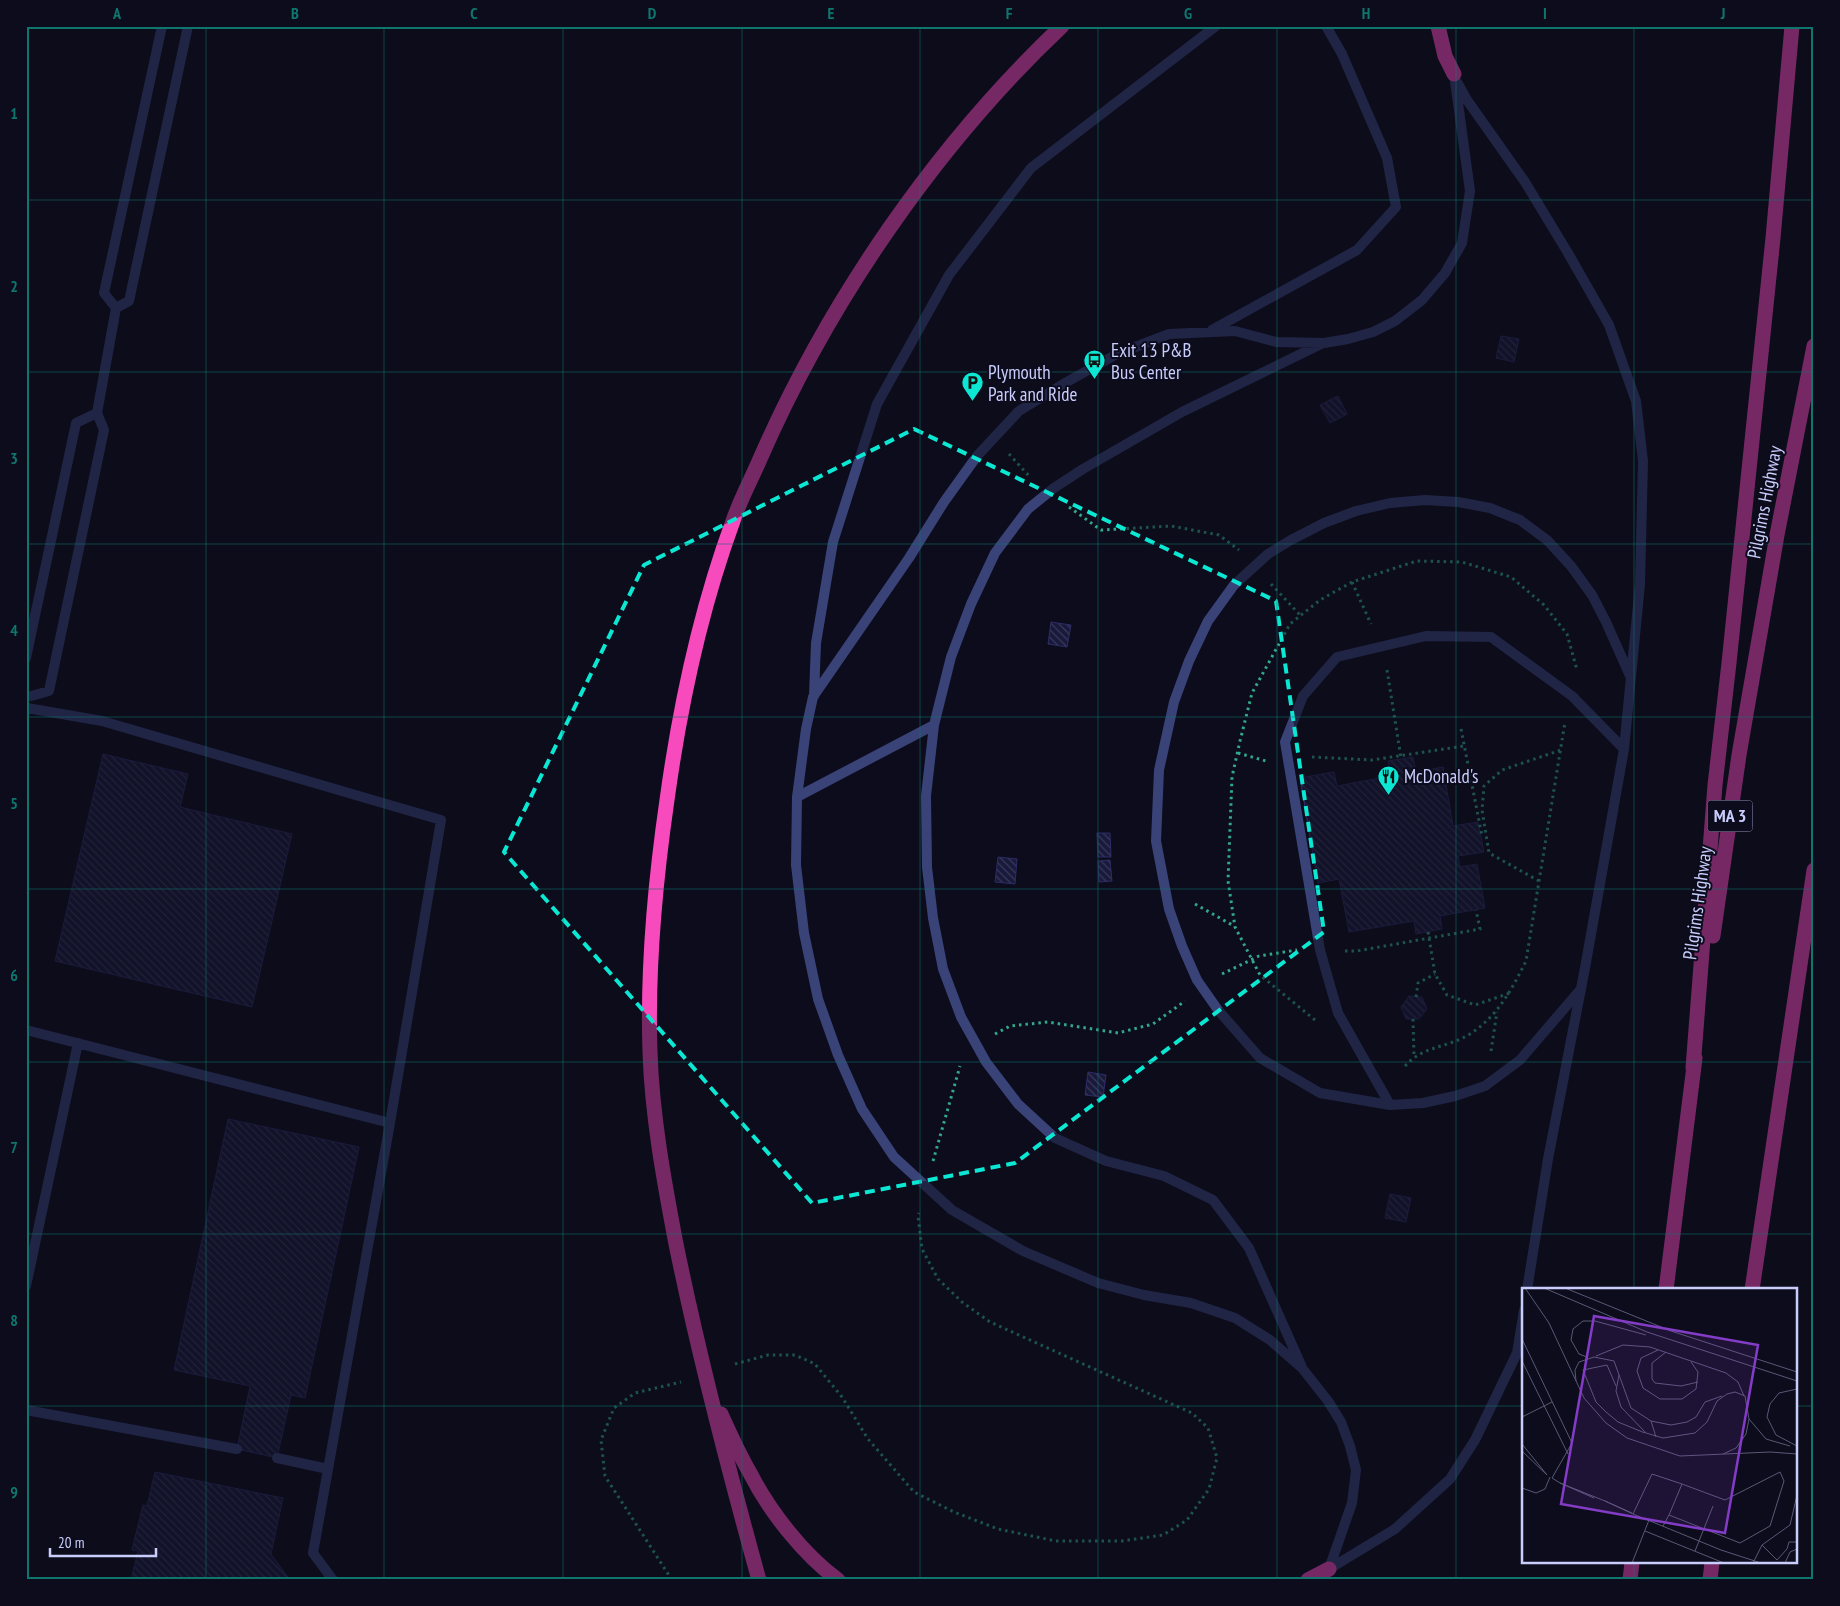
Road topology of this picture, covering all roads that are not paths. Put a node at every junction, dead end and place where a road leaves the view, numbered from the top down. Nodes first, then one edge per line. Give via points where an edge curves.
1 (162, 26) edge
2 (188, 26) edge
3 (1062, 26) edge
4 (1216, 26) edge
5 (1326, 26) edge
6 (1438, 26) edge
7 (1792, 26) edge
8 (1454, 74) junction
9 (116, 308) junction
10 (1209, 332) junction
11 (1324, 343) junction
12 (1814, 346) edge
13 (97, 414) junction
14 (26, 658) edge
15 (1631, 678) junction
16 (29, 691) edge
17 (814, 698) junction
18 (27, 710) edge
19 (934, 725) junction
20 (1624, 749) junction
21 (797, 797) junction
22 (1814, 870) edge
23 (1581, 988) junction
24 (26, 1030) edge
25 (78, 1043) junction
26 (1694, 1068) junction
27 (1390, 1105) junction
28 (390, 1123) junction
29 (26, 1286) edge
30 (1527, 1288) edge
31 (1666, 1288) edge
32 (1752, 1288) edge
33 (1522, 1322) edge
34 (1302, 1368) junction
35 (707, 1386) junction
36 (26, 1410) edge
37 (237, 1449) dead end
38 (277, 1458) dead end
39 (328, 1469) junction
40 (1632, 1564) edge
41 (1712, 1564) edge
42 (1329, 1569) junction
43 (333, 1580) edge
44 (759, 1580) edge
45 (838, 1580) edge
46 (1308, 1580) edge
47 (1630, 1580) edge
48 (1710, 1580) edge

1 - 9 lane via 104,292
2 - 9 lane via 129,301
3 - 35 highway via 974,120 912,198 843,299 782,407 734,518 707,601 670,773 657,866 650,960 650,1054 661,1166
4 - 17 lane via 1032,168 949,275 877,404 833,542 816,643
5 - 10 lane via 1342,54 1387,158 1396,207 1357,250
6 - 8 highway via 1445,56
7 - 26 highway via 1770,268 1715,785
8 - 11 lane via 1470,191 1462,244 1422,300 1395,321 1348,340
8 - 15 lane via 1466,100 1525,182 1609,325 1636,401 1643,461 1643,522
9 - 13 lane
10 - 11 lane via 1235,331 1276,342
10 - 17 lane via 1169,334 1118,354 1019,411 978,456 944,502
11 - 19 lane via 1182,412 1112,451 1049,492 1028,510 995,553 971,604 951,657
12 - 26 highway, Pilgrims Highway / MA 3 via 1739,755
13 - 14 lane via 76,424
13 - 16 lane via 104,430 49,691
15 - 20 lane
15 - 27 lane via 1592,595 1547,540 1520,520 1490,508 1458,502 1390,503 1324,523 1268,554 1234,585 1208,621 1174,702 1159,770 1156,841 1169,909 1182,946 1197,980 1218,1010 1260,1058 1320,1093
16 - 18 lane
17 - 21 lane via 806,729
18 - 28 lane via 102,721 441,820
19 - 21 lane
19 - 34 lane via 926,796 927,867 933,918 943,969 961,1017 986,1062 1018,1104 1055,1138 1106,1161 1164,1176 1213,1200 1249,1248
20 - 23 lane
20 - 27 lane via 1572,696 1490,637 1426,636 1337,658 1303,696 1285,742 1320,950 1338,1013
21 - 34 lane via 797,874 804,933 818,999 862,1109 894,1157 952,1210 1023,1251 1098,1283 1191,1303 1235,1318 1270,1340
22 - 32 highway
23 - 27 lane via 1520,1060 1485,1086 1423,1103
23 - 30 lane
24 - 25 lane
25 - 28 lane
25 - 29 lane
26 - 31 highway, Pilgrims Highway / MA 3
28 - 39 lane
33 - 42 lane via 1517,1353 1475,1440 1450,1479 1395,1529
34 - 42 lane via 1328,1400 1340,1422 1356,1470 1352,1503
35 - 44 highway
35 - 45 highway via 750,1474 783,1524
36 - 37 lane
38 - 39 lane
39 - 43 lane via 313,1553
40 - 47 highway
41 - 48 highway
42 - 46 highway

